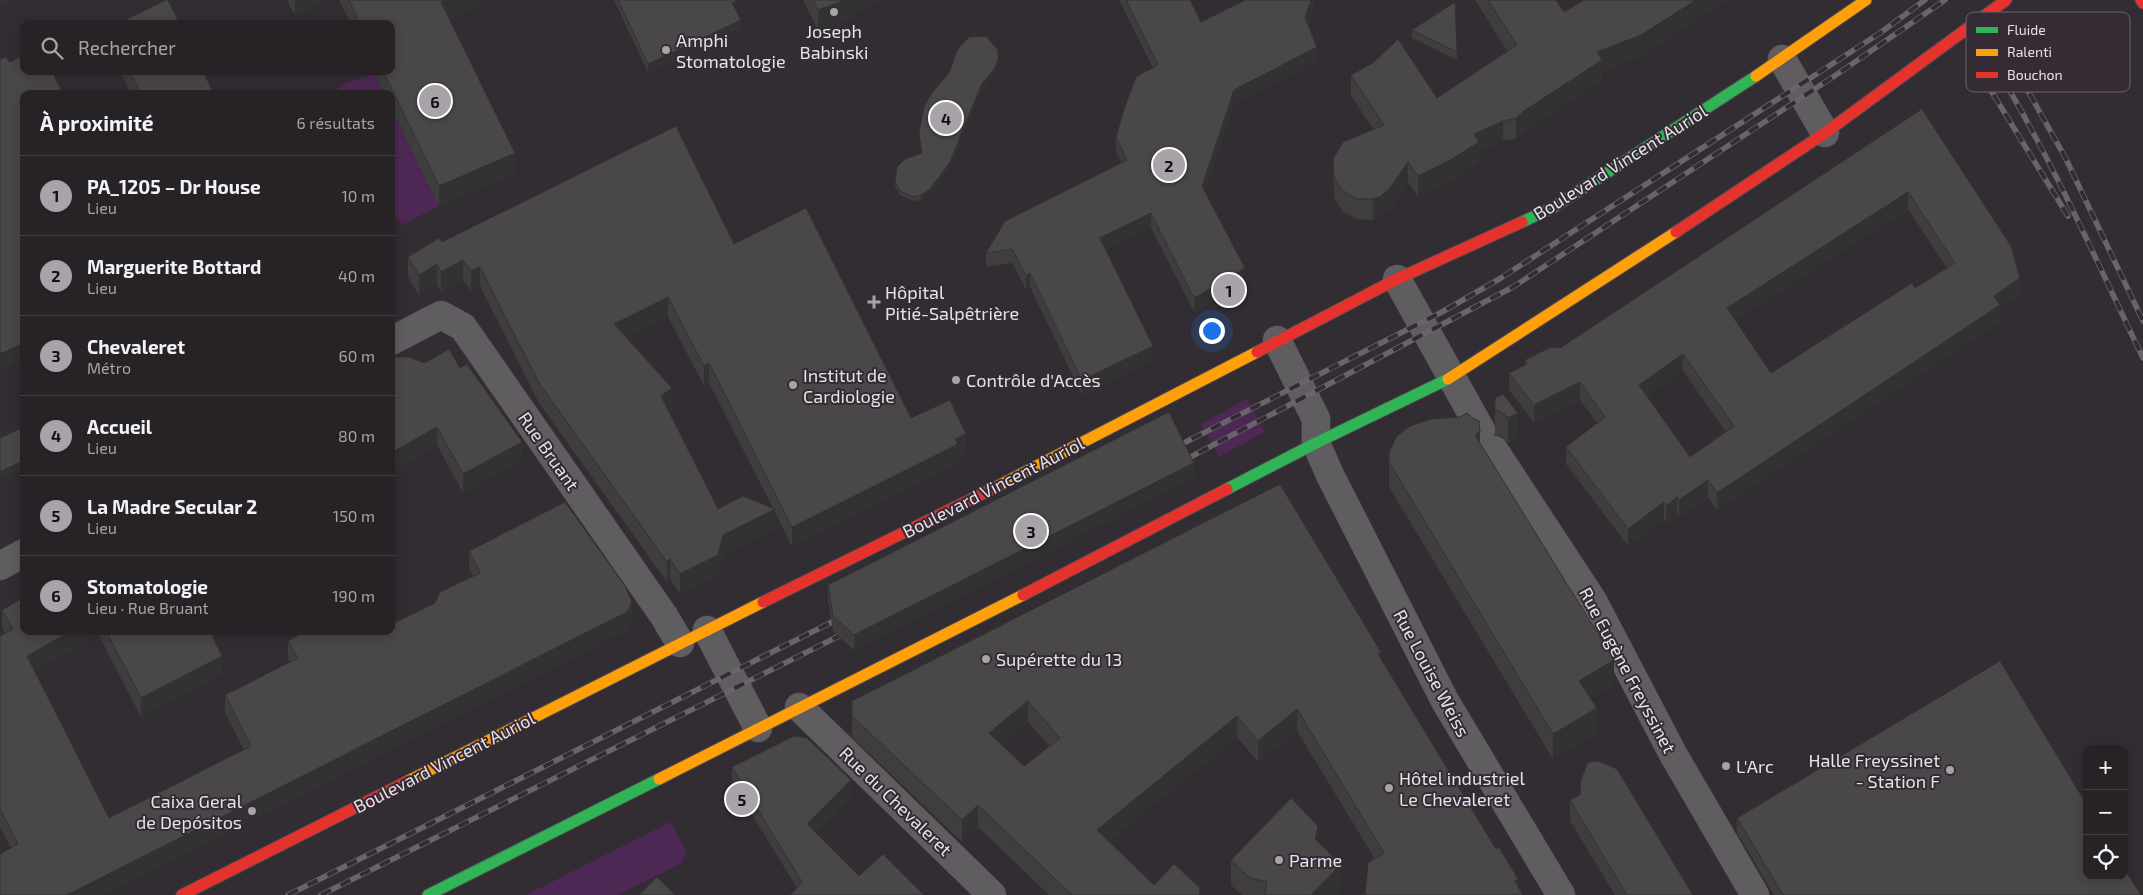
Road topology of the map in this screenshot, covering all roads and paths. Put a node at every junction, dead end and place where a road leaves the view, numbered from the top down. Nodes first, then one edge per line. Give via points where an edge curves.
1 (1866, 0) edge
2 (2006, 0) edge
3 (1990, 12) edge
4 (1966, 29) edge
5 (1782, 58) junction
6 (1825, 133) junction
7 (1397, 279) junction
8 (395, 339) edge
9 (1277, 340) junction
10 (1453, 377) junction
11 (1316, 443) junction
12 (20, 555) edge
13 (0, 566) edge
14 (707, 630) junction
15 (680, 643) junction
16 (799, 707) junction
17 (758, 728) junction
18 (182, 895) edge
19 (428, 895) edge
20 (992, 895) edge
21 (1561, 895) edge
22 (1755, 895) edge

1 - 5 main road, Boulevard Vincent Auriol
2 - 3 main road
4 - 6 main road
5 - 6 street
5 - 7 main road, Boulevard Vincent Auriol via 1554,207
6 - 10 main road
7 - 9 main road, Boulevard Vincent Auriol
7 - 10 street
8 - 15 street, Rue Bruant via 441,315 462,327
9 - 11 street via 1316,419
9 - 14 main road, Boulevard Vincent Auriol via 1003,484
10 - 11 main road
10 - 22 street, Rue Eugène Freyssinet via 1488,440 1594,601 1673,754
11 - 16 main road
11 - 21 street, Rue Louise Weiss via 1444,701
12 - 13 street
14 - 15 main road, Boulevard Vincent Auriol
14 - 17 street
15 - 18 main road, Boulevard Vincent Auriol
16 - 17 main road
16 - 20 street, Rue du Chevaleret
17 - 19 main road

